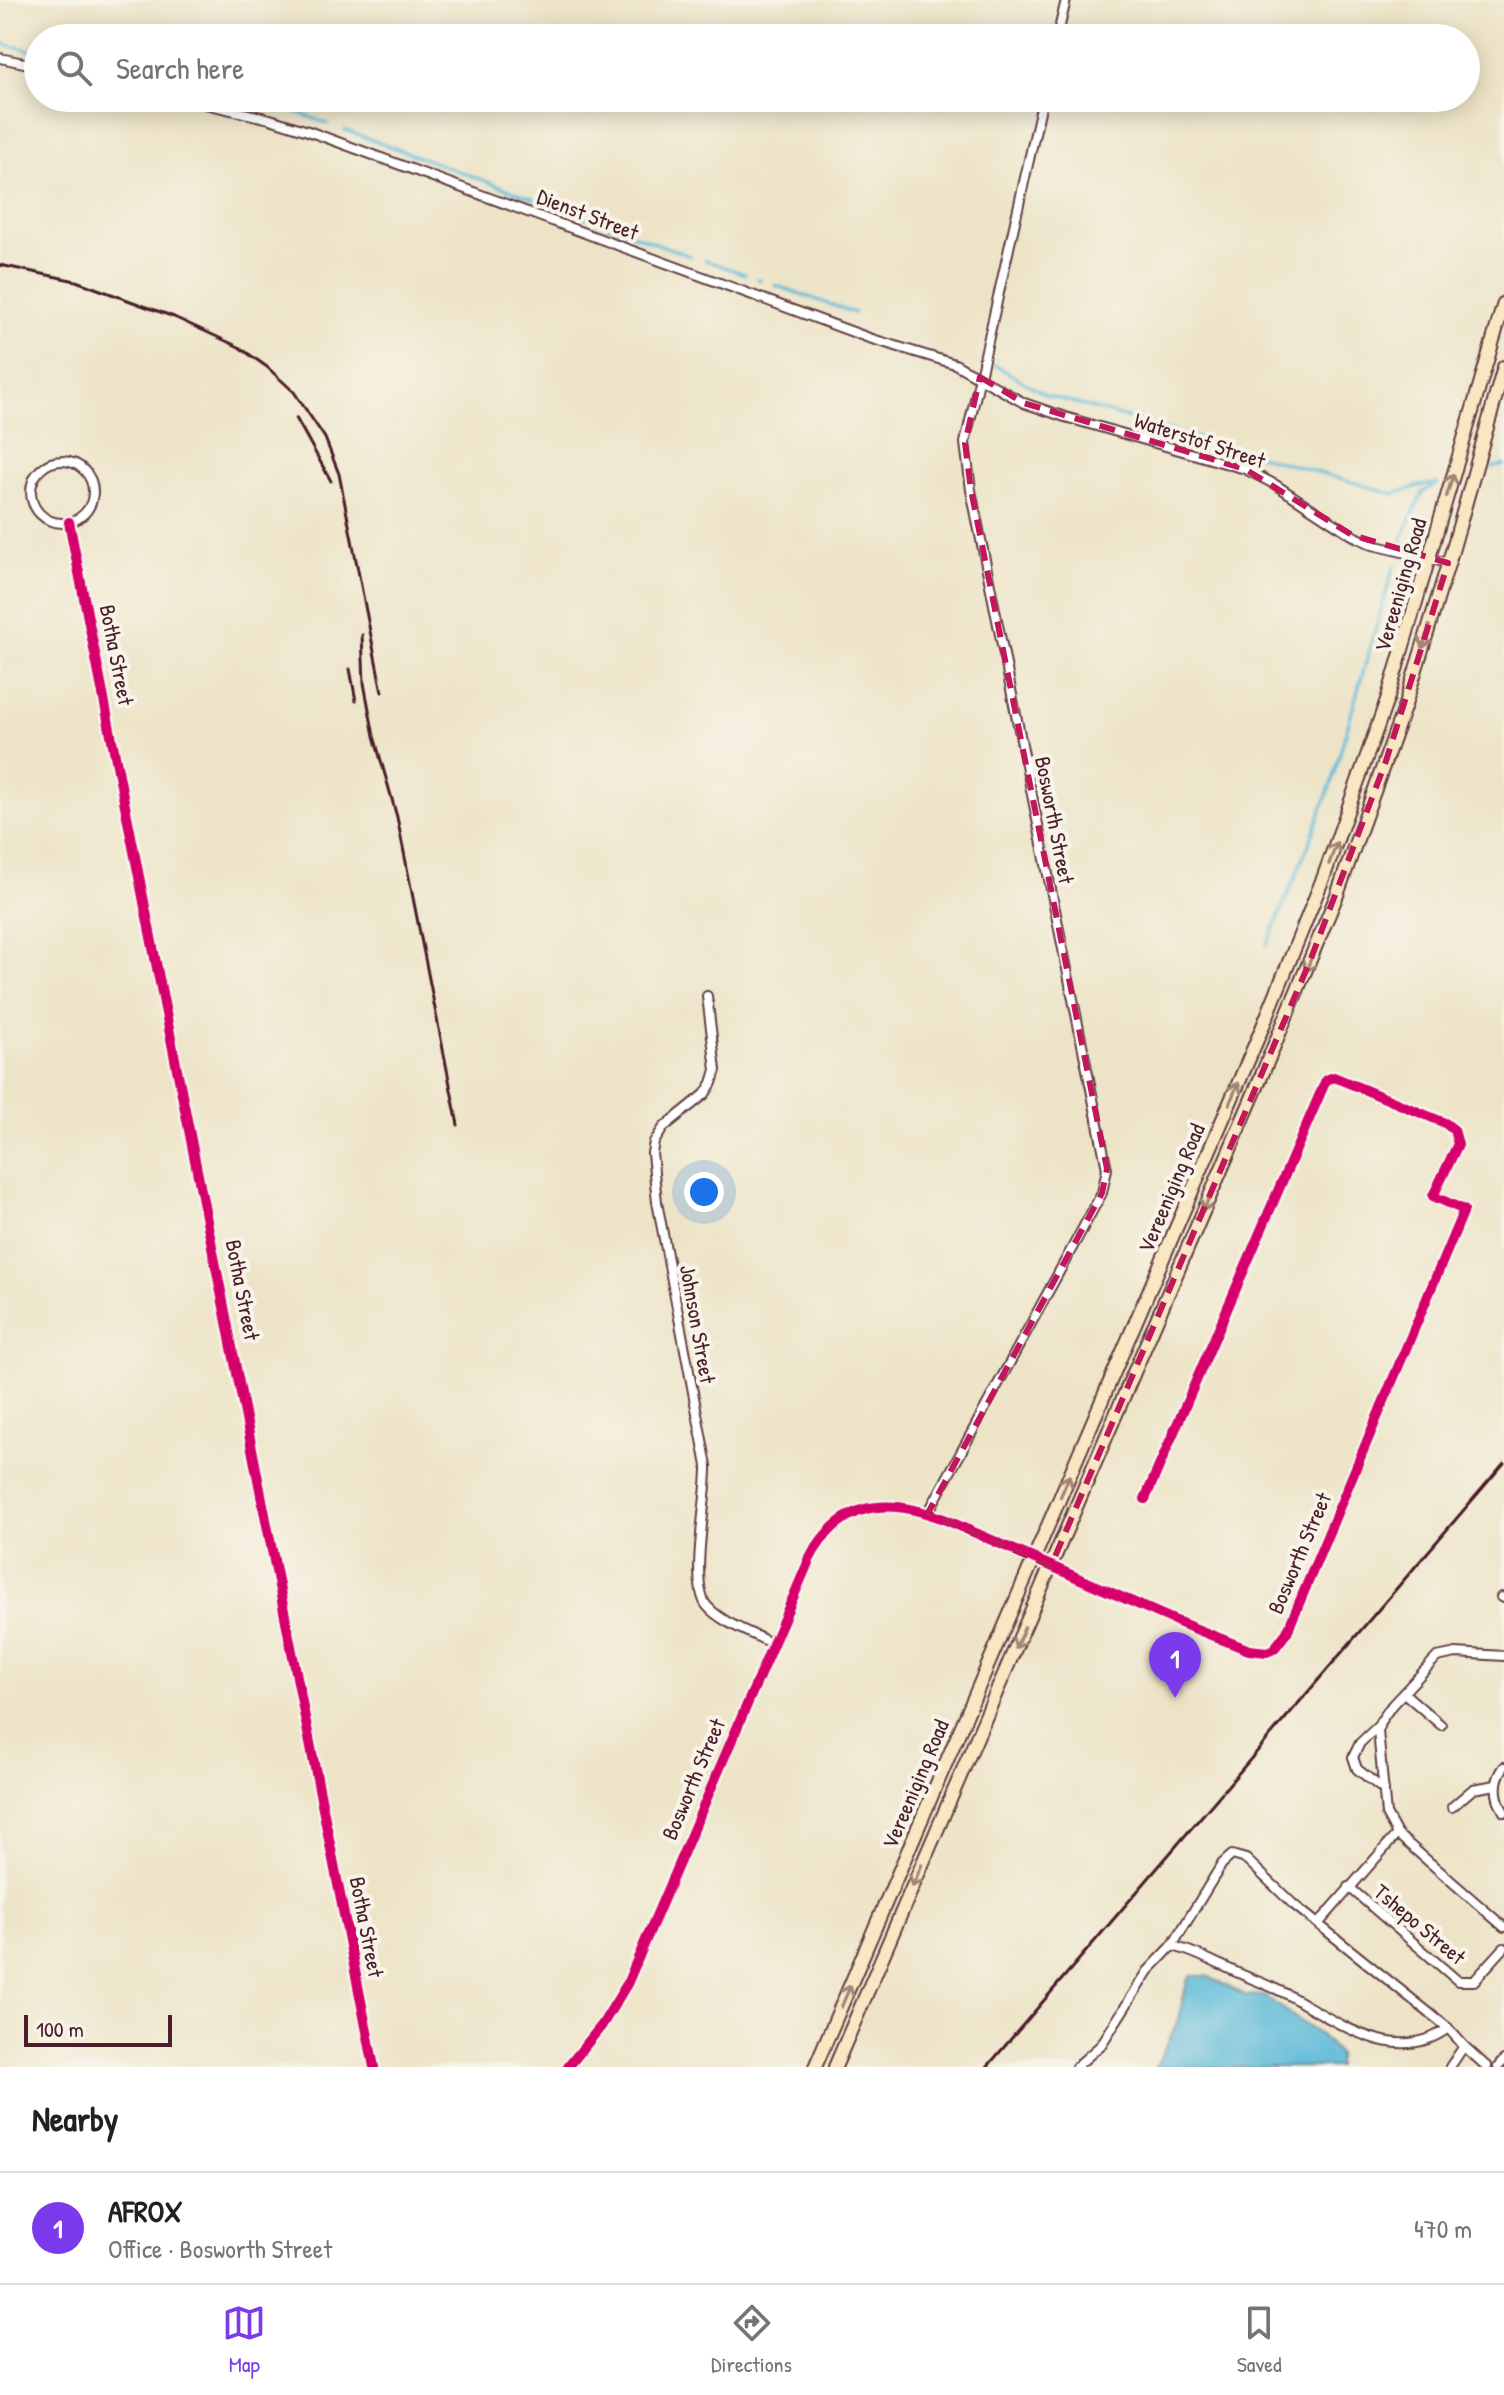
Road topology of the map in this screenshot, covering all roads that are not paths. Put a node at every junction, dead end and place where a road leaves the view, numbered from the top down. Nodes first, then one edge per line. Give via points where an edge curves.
1 (1066, 0) edge
2 (1060, 24) edge
3 (0, 58) edge
4 (24, 63) edge
5 (240, 112) edge
6 (1040, 112) edge
7 (1504, 303) edge
8 (1504, 367) edge
9 (980, 377) junction
10 (69, 522) junction
11 (1428, 559) junction
12 (1448, 563) junction
13 (707, 996) dead end
14 (1145, 1499) dead end
15 (928, 1513) junction
16 (1033, 1558) junction
17 (1051, 1566) junction
18 (773, 1644) junction
19 (1504, 1656) edge
20 (1404, 1693) junction
21 (1441, 1725) dead end
22 (1378, 1726) junction
23 (1504, 1767) edge
24 (1496, 1785) junction
25 (1384, 1790) junction
26 (1452, 1807) dead end
27 (1504, 1812) edge
28 (1397, 1834) junction
29 (1349, 1887) junction
30 (1319, 1923) junction
31 (1504, 1927) edge
32 (1172, 1946) junction
33 (1504, 1948) edge
34 (1448, 2028) junction
35 (1464, 2046) junction
36 (1504, 2060) edge
37 (374, 2067) edge
38 (568, 2067) edge
39 (815, 2067) edge
40 (835, 2067) edge
41 (1076, 2067) edge
42 (1450, 2067) edge
43 (1487, 2067) edge
44 (1498, 2067) edge

1 - 2 street
3 - 4 street
5 - 9 street, Dienst Street via 308,131
6 - 9 street, Bosworth Street
11 -> 7 main road, Vereeniging Road
8 - 12 main road, Vereeniging Road
9 - 11 street, Waterstof Street via 1038,408 1245,469 1352,535
9 - 15 street, Bosworth Street via 965,443 971,490 1107,1169 1102,1193
10 - 10 street via 42,515 32,498 34,479 56,461 83,468 93,485 86,512
10 - 37 street, Botha Street
11 - 12 street, Waterstof Street
16 -> 11 main road, Vereeniging Road via 1309,914 1374,738
12 -> 17 main road, Vereeniging Road via 1401,719 1337,895
13 - 18 street, Johnson Street via 716,1070 712,1083 664,1127 652,1153 707,1466 699,1592 715,1614
14 - 17 street, Bosworth Street via 1326,1080 1334,1077 1451,1127 1458,1144 1433,1196 1464,1210 1280,1644 1267,1652 1249,1650
15 - 16 street, Bosworth Street
15 - 18 street, Bosworth Street via 880,1506 825,1533
16 - 17 street, Bosworth Street
39 -> 16 main road, Vereeniging Road
17 -> 40 main road, Vereeniging Road
18 - 38 street, Bosworth Street via 627,1984
19 - 20 street via 1444,1654
20 - 21 street
20 - 22 street
22 - 25 street
22 - 25 street via 1353,1757 1357,1769
23 - 24 street
24 - 26 street via 1473,1789
24 - 27 street
25 - 28 street via 1386,1814
28 - 29 street
28 - 31 street
29 - 30 street
29 - 33 street, Tshepo Street via 1458,1981 1474,1981
30 - 32 street via 1246,1859 1232,1855
30 - 34 street
32 - 34 street via 1271,1986 1375,2044 1425,2044
32 - 41 street via 1148,1971 1101,2045
34 - 35 street
35 - 42 street
35 - 43 street
36 - 44 street

